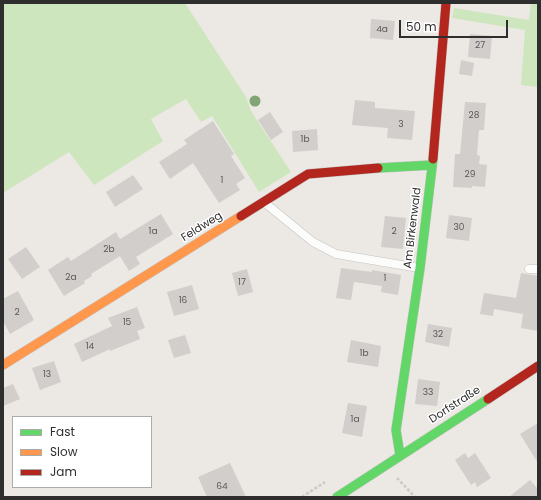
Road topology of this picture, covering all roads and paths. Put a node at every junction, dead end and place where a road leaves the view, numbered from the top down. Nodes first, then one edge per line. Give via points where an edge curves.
1 (446, 3) edge
2 (432, 165) junction
3 (264, 202) junction
4 (420, 268) junction
5 (529, 269) dead end
6 (538, 269) edge
7 (3, 365) edge
8 (538, 366) edge
9 (400, 455) junction
10 (386, 466) junction
11 (337, 497) edge
12 (415, 497) edge

1 - 2 street, Am Birkenwald
2 - 3 street, Feldweg via 308,174
2 - 4 street, Am Birkenwald
3 - 4 lane via 313,242 336,254
3 - 7 street, Feldweg
4 - 9 street, Am Birkenwald via 396,430
5 - 6 lane
8 - 9 street, Dorfstraße
9 - 10 street, Dorfstraße
10 - 11 street, Dorfstraße
10 - 12 path

